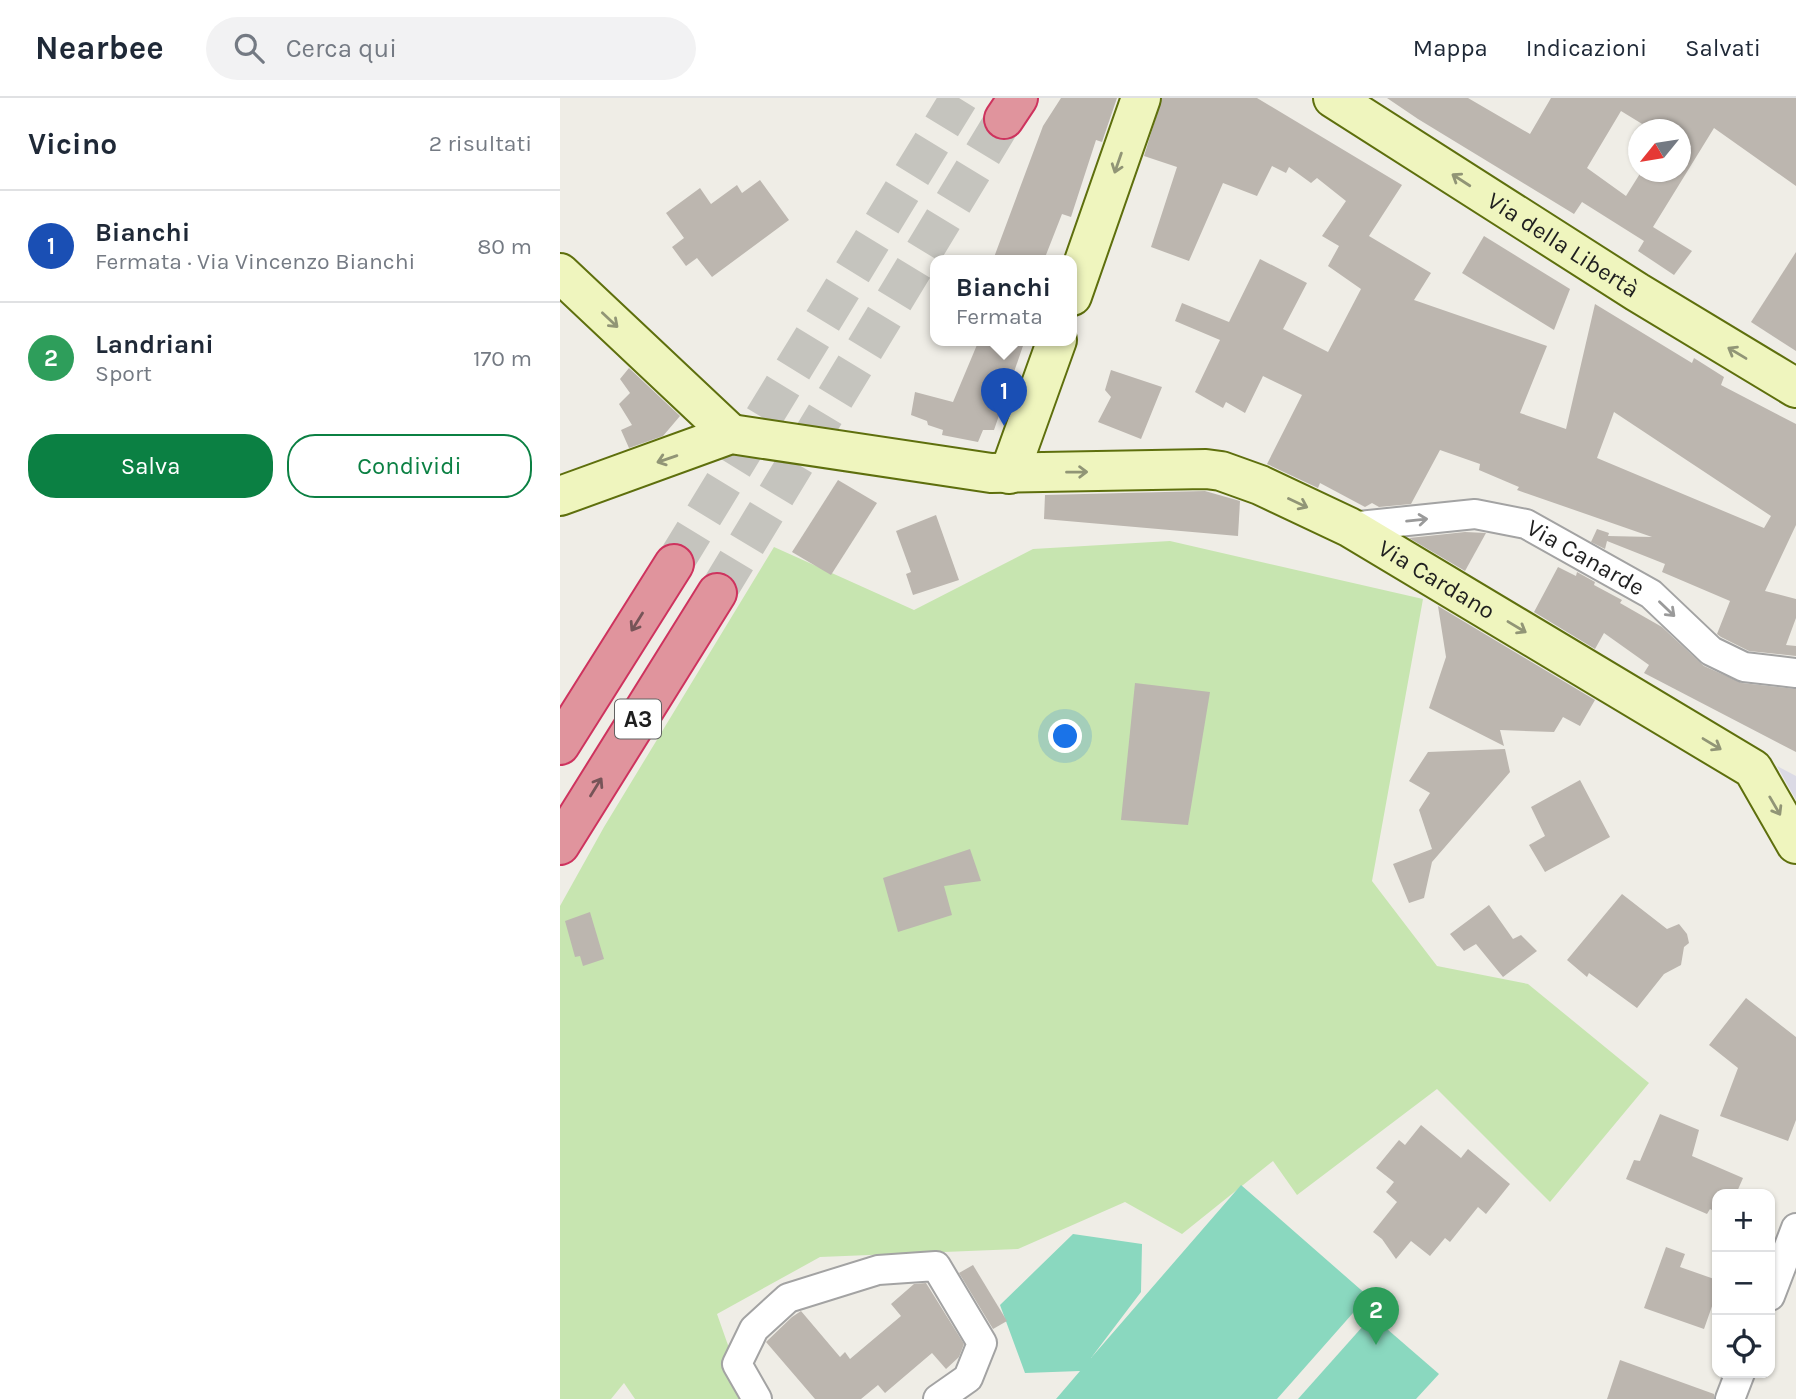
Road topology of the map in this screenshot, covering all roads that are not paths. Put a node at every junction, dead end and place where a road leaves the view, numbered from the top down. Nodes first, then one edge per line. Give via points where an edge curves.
1 (1140, 98) edge
2 (1333, 98) edge
3 (560, 273) edge
4 (1077, 281) edge
5 (1055, 346) edge
6 (1796, 387) edge
7 (731, 434) junction
8 (1009, 474) junction
9 (560, 496) edge
10 (1349, 527) junction
11 (674, 564) tunnel mouth
12 (716, 593) tunnel mouth
13 (1796, 673) edge
14 (560, 745) edge
15 (1796, 844) edge
16 (560, 845) edge
17 (1796, 1228) edge
18 (1775, 1283) edge
19 (1738, 1378) edge
20 (757, 1399) edge
21 (938, 1399) edge
22 (1730, 1399) edge

1 -> 4 street
6 -> 2 street, Via della Libertà via 1637,292
3 -> 7 street
5 - 8 street
7 - 8 street, Via Cardano
7 -> 9 street
8 -> 10 street, Via Cardano via 1221,471
10 -> 13 street, Via Canarde via 1475,514 1526,524 1651,594 1712,652 1744,667
10 -> 15 street, Via Cardano via 1753,769
11 -> 14 highway, A3
16 -> 12 highway, A3
17 - 18 street
19 - 22 street
20 - 21 street via 737,1364 754,1329 788,1298 878,1270 936,1266 982,1343 968,1378

